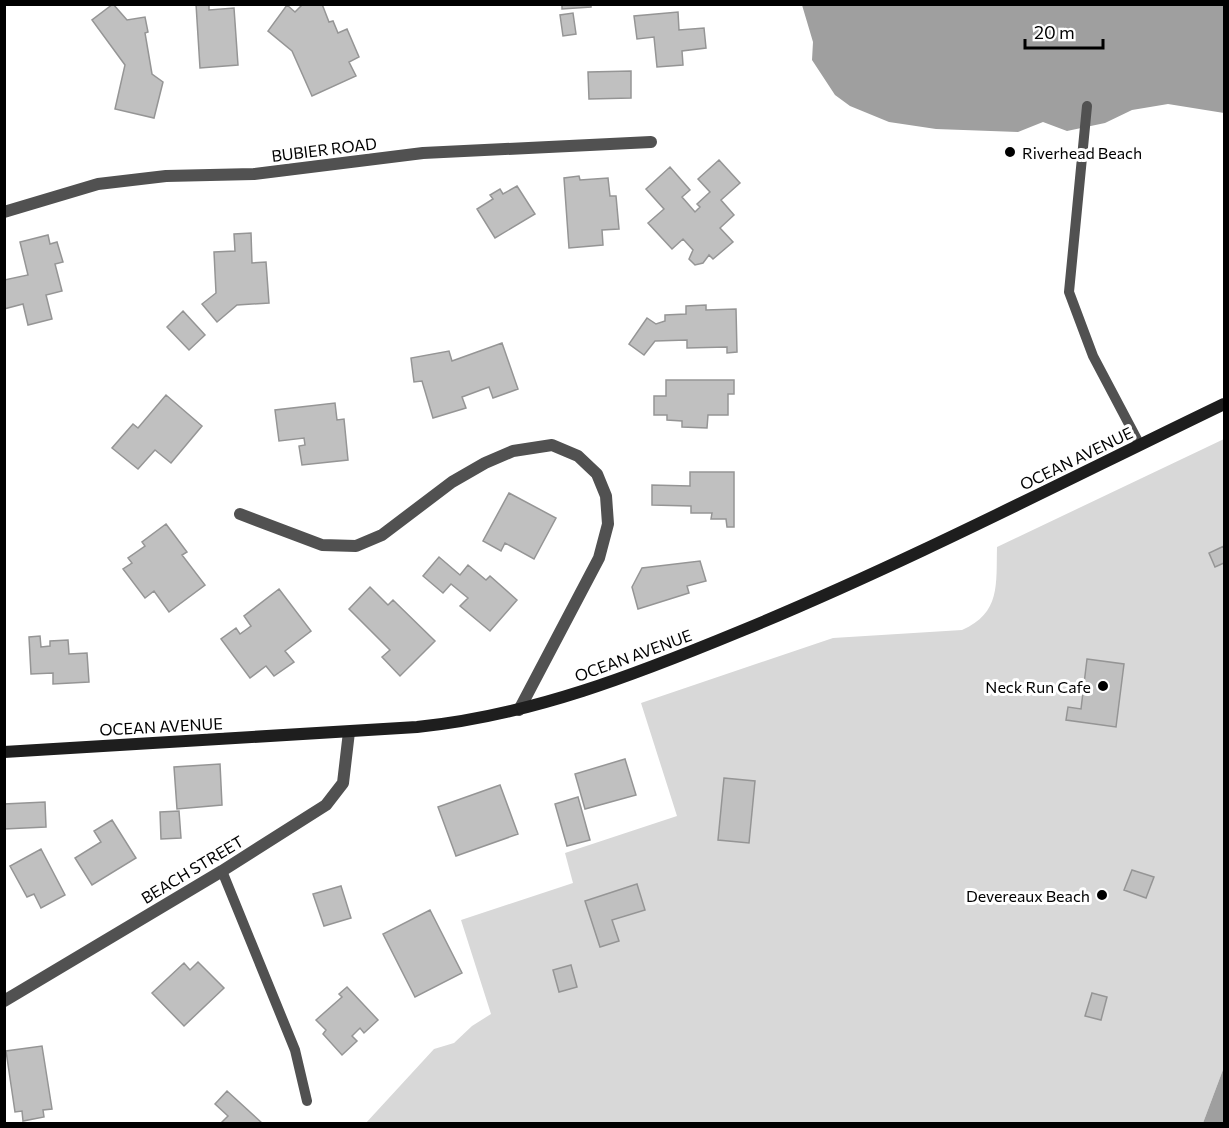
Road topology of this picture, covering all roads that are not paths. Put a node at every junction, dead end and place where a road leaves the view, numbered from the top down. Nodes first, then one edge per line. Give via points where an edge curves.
1 (1087, 106) dead end
2 (651, 142) dead end
3 (4, 212) edge
4 (1224, 404) edge
5 (1140, 445) junction
6 (240, 514) dead end
7 (519, 710) junction
8 (349, 732) junction
9 (4, 752) edge
10 (222, 871) junction
11 (4, 1000) edge
12 (307, 1101) dead end

1 - 5 lane via 1068,292 1093,356
2 - 3 street, BUBIER ROAD via 423,153 254,174 166,176 98,184
4 - 5 main road, OCEAN AVENUE
5 - 7 main road, OCEAN AVENUE via 779,615 608,683
6 - 7 street via 322,545 356,546 382,535 452,482 513,451 552,445 578,456 597,474 606,496 609,524 599,558
7 - 8 main road, OCEAN AVENUE via 453,723
8 - 9 main road, OCEAN AVENUE
8 - 10 street, BEACH STREET via 346,774 335,796 317,812
10 - 11 street, BEACH STREET
10 - 12 lane via 296,1050

